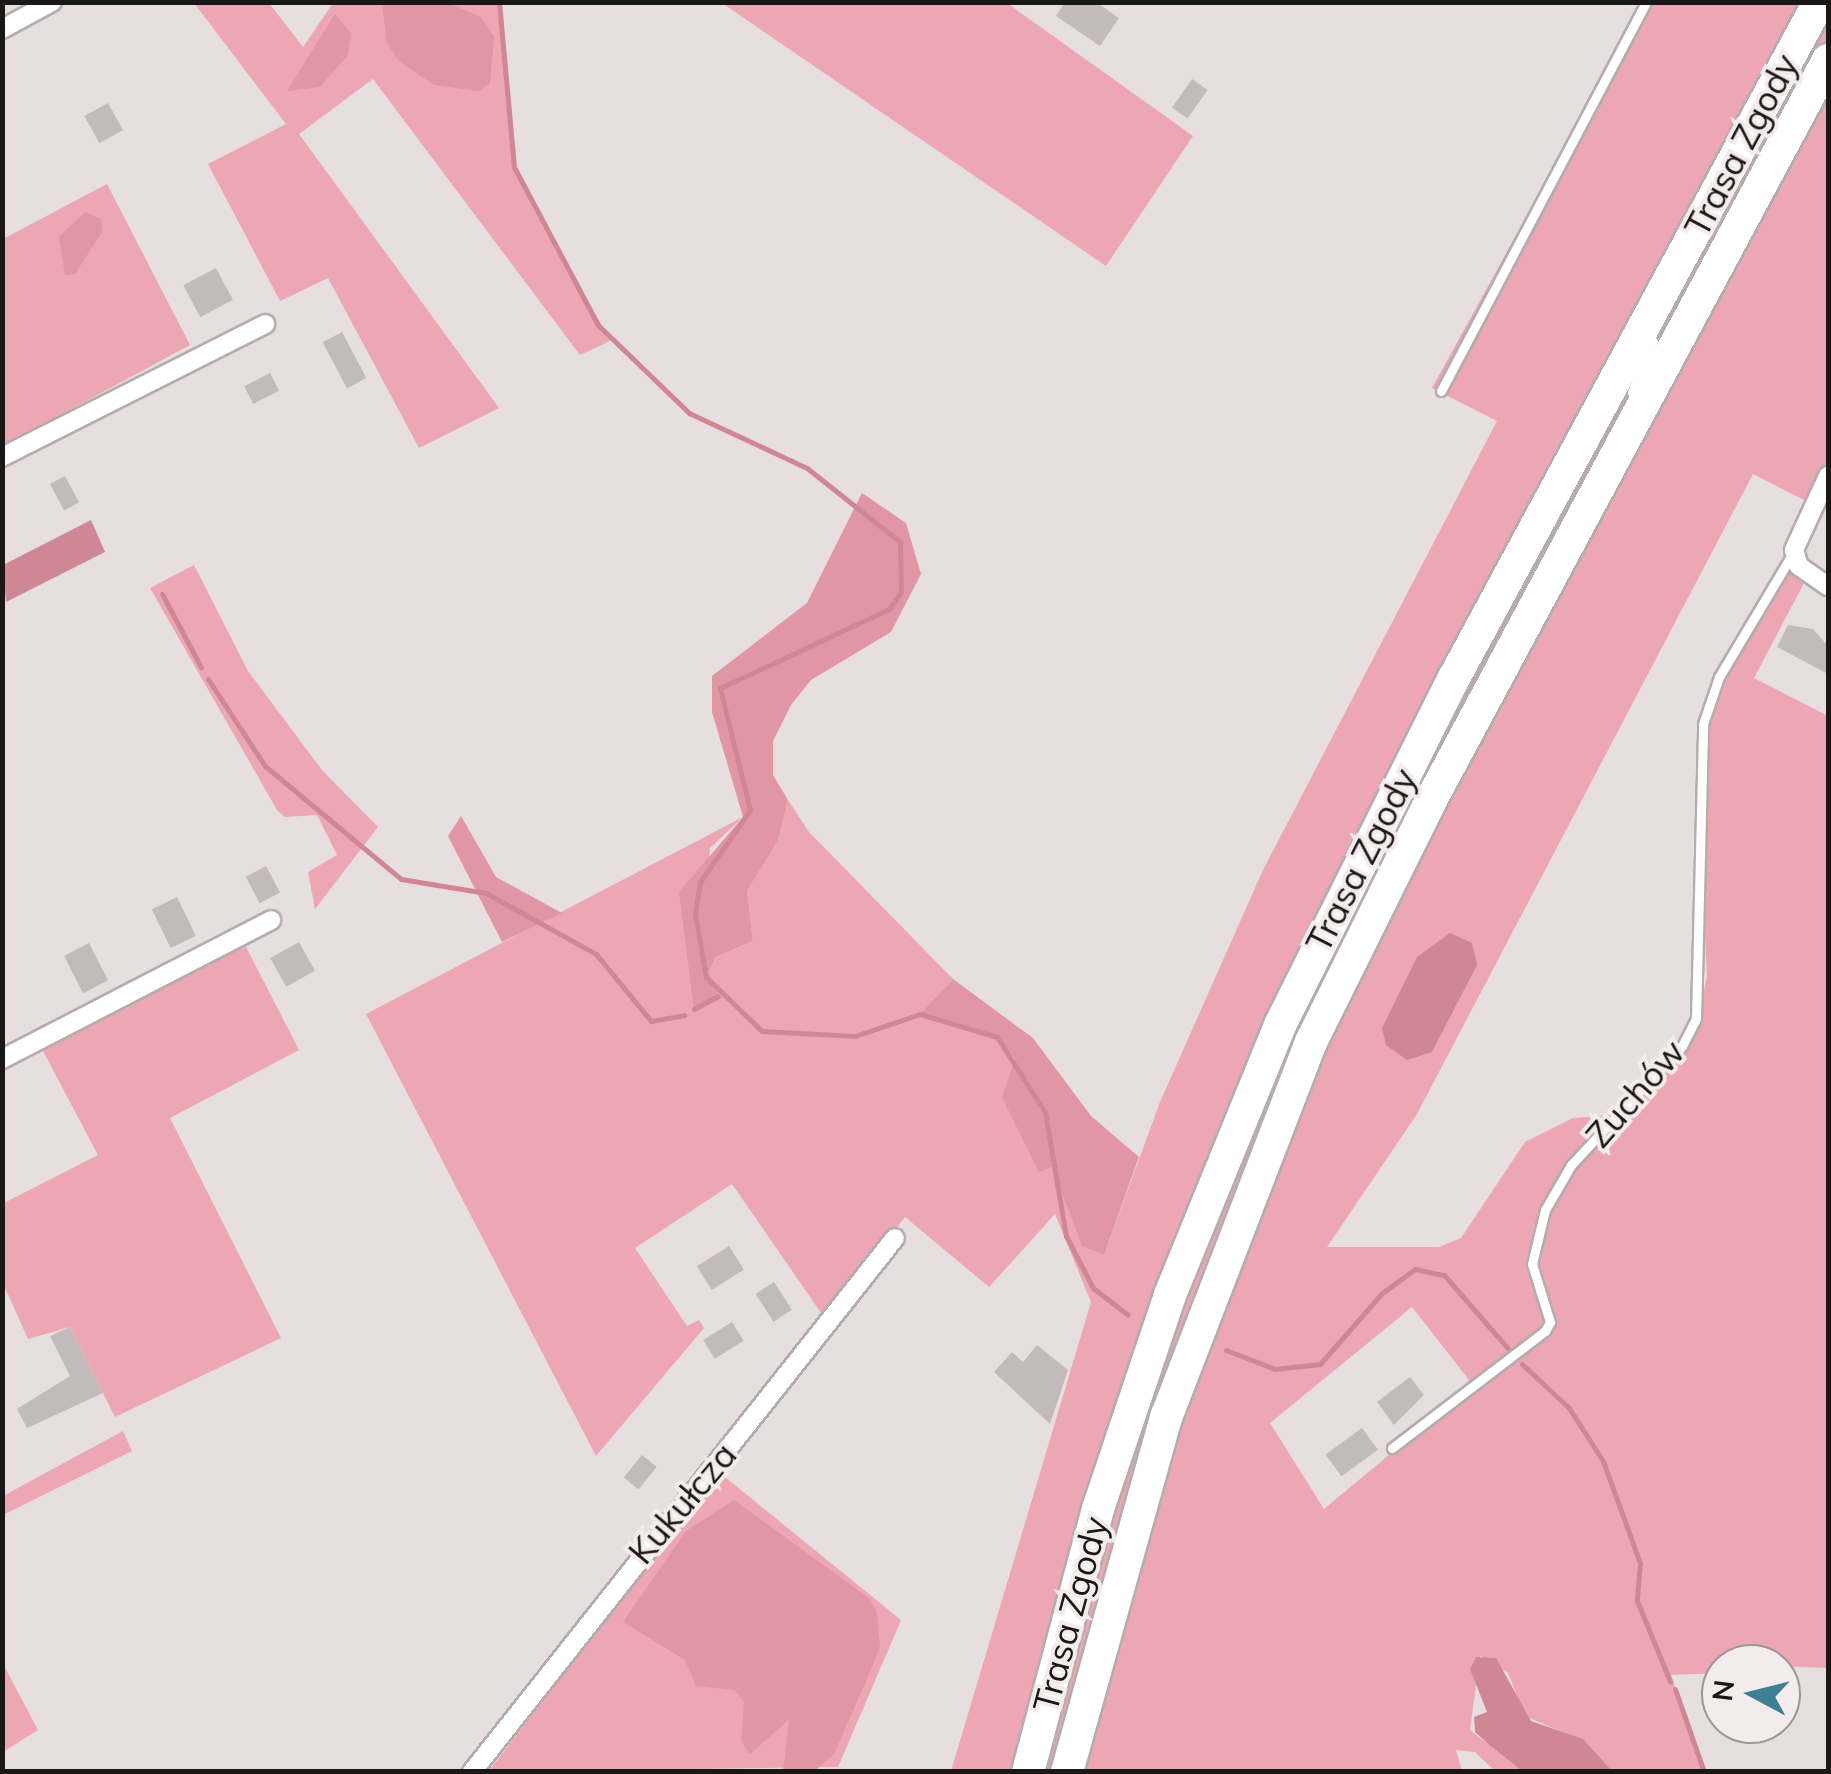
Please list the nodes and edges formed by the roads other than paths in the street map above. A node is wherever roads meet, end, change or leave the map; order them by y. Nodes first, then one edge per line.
1 (52, 2) edge
2 (1646, 2) edge
3 (1819, 2) edge
4 (2, 29) edge
5 (1828, 60) edge
6 (1704, 214) junction
7 (1735, 232) junction
8 (265, 324) dead end
9 (1644, 362) junction
10 (1441, 390) dead end
11 (2, 457) edge
12 (1828, 476) edge
13 (1550, 498) junction
14 (1582, 518) junction
15 (1794, 550) junction
16 (1828, 586) edge
17 (271, 920) dead end
18 (2, 1059) edge
19 (896, 1238) dead end
20 (1392, 1448) dead end
21 (472, 1772) edge
22 (1028, 1772) edge
23 (1067, 1772) edge

1 - 4 street
2 - 10 lane
3 - 6 highway, Trasa Zgody
5 - 7 highway, Trasa Zgody
6 - 9 lane
6 - 13 highway, Trasa Zgody
7 - 9 lane
7 - 14 highway, Trasa Zgody
8 - 11 street
9 - 13 lane
9 - 14 lane
12 - 15 street, Zuchów
13 - 22 highway, Trasa Zgody
14 - 23 highway, Trasa Zgody
15 - 16 street
15 - 20 lane, Zuchów
17 - 18 street
19 - 21 street, Kukułcza

